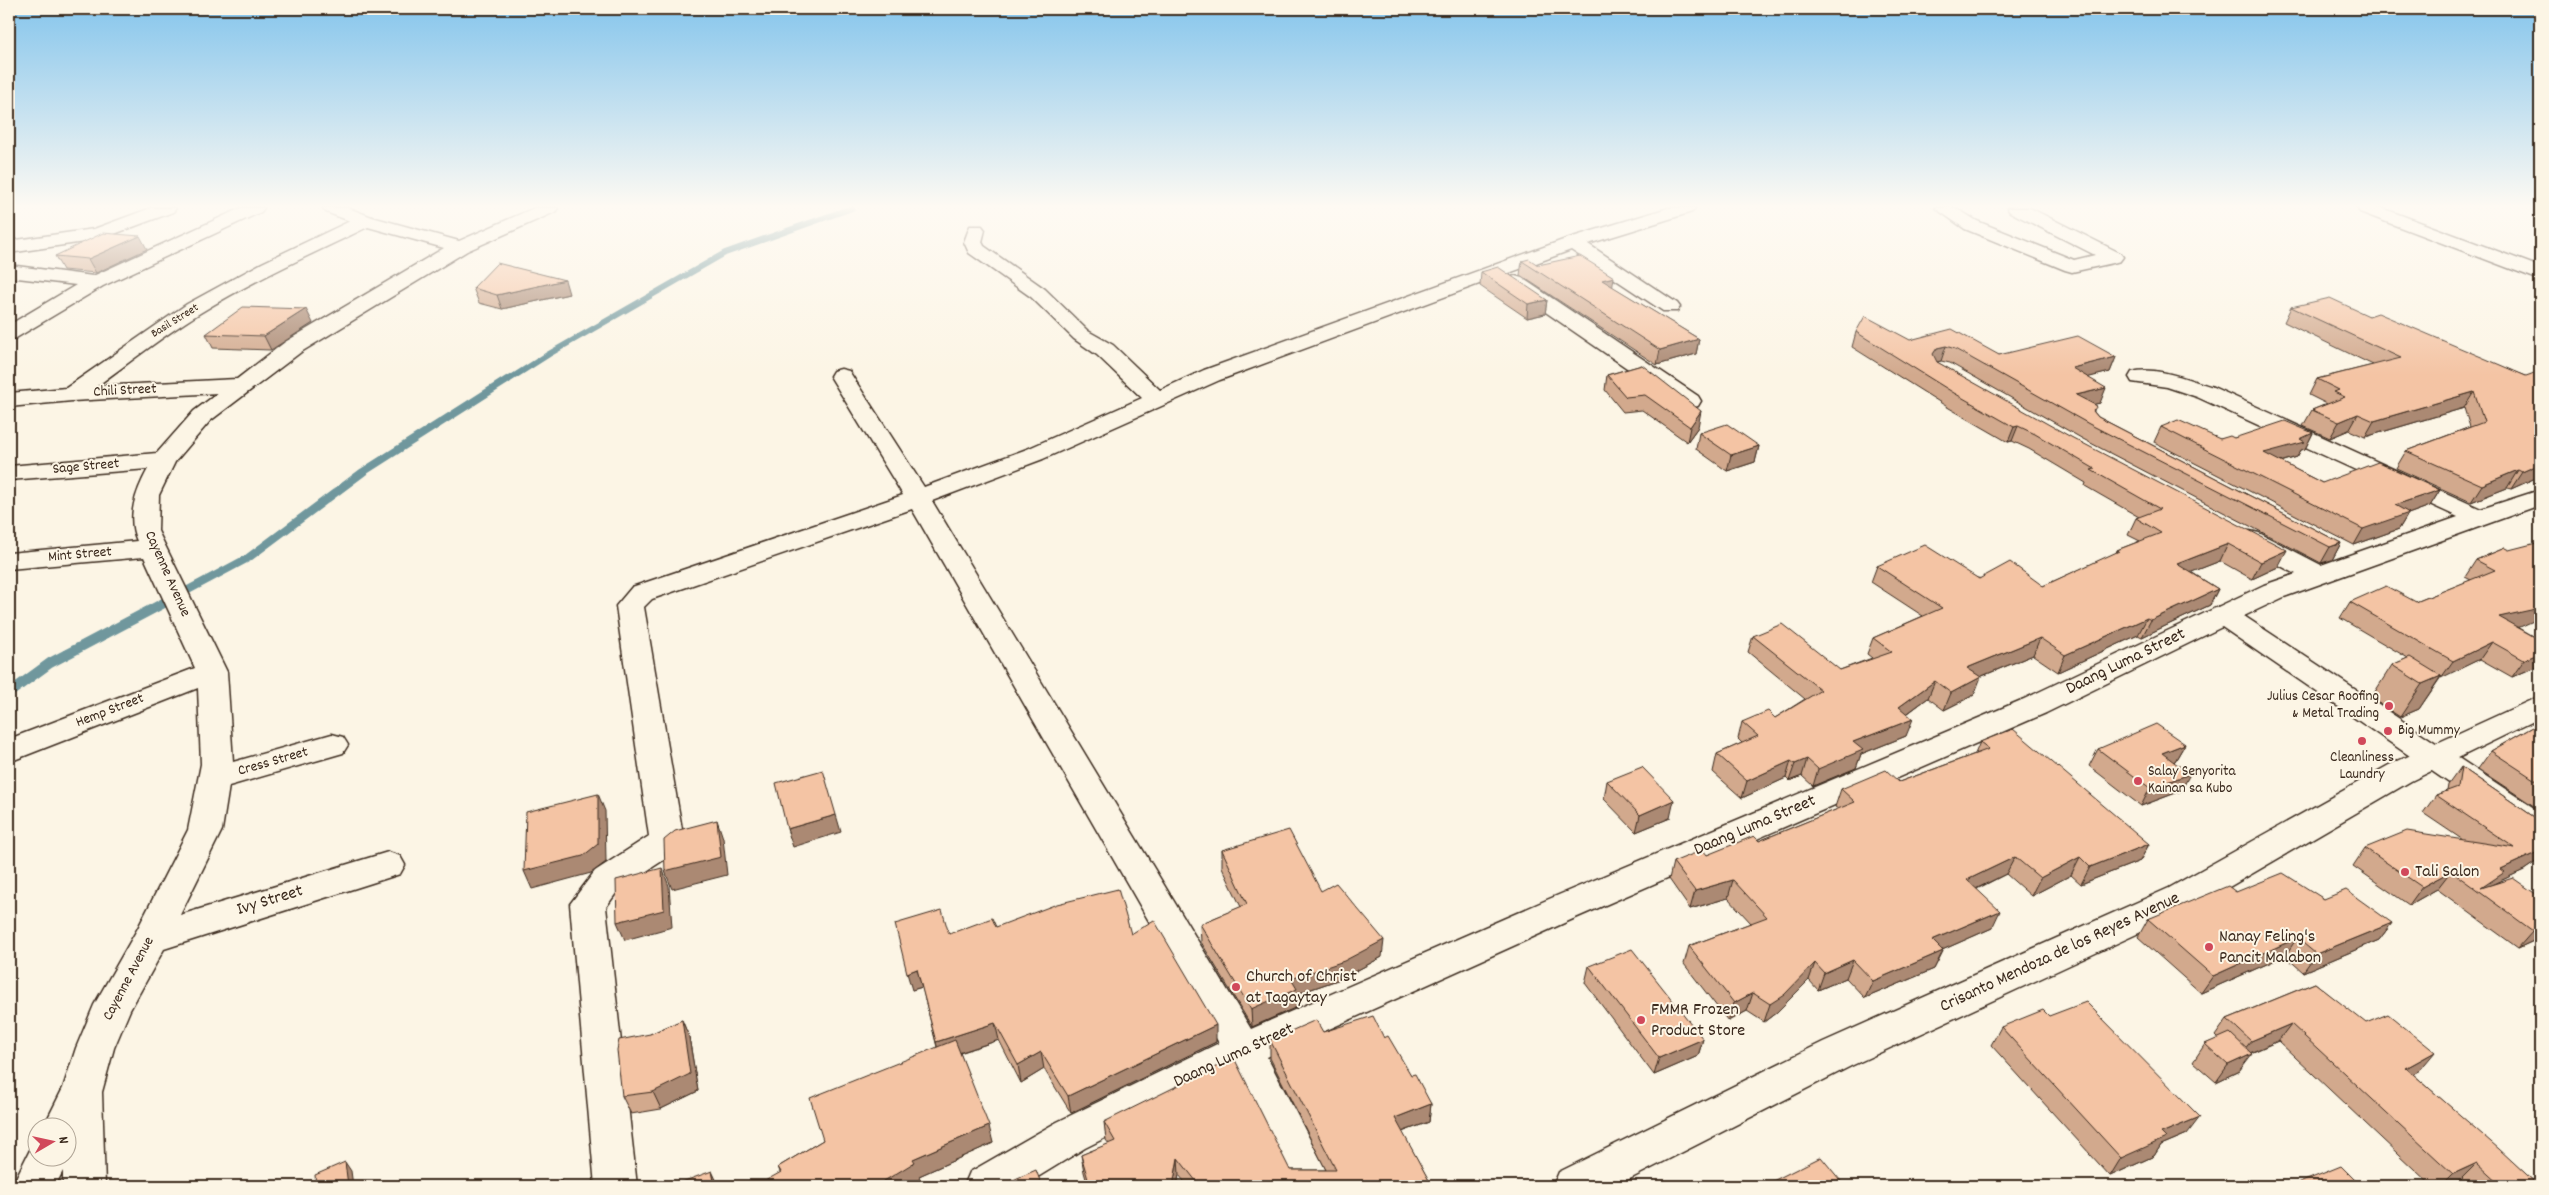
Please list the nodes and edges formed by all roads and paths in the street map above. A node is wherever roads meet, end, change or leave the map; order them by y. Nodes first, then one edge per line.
1 (135, 264) edge
2 (275, 264) edge
3 (432, 264) edge
4 (996, 264) edge
5 (1515, 264) edge
6 (1604, 264) edge
7 (2066, 264) edge
8 (2082, 264) edge
9 (2513, 264) edge
10 (1497, 270) junction
11 (9, 271) edge
12 (2540, 274) edge
13 (96, 282) junction
14 (1670, 307) dead end
15 (9, 334) edge
16 (841, 376) dead end
17 (2140, 378) dead end
18 (241, 385) junction
19 (72, 394) junction
20 (9, 400) edge
21 (1157, 400) junction
22 (1690, 401) edge
23 (164, 460) junction
24 (9, 473) edge
25 (918, 498) junction
26 (2540, 498) edge
27 (2480, 518) junction
28 (2231, 529) edge
29 (157, 559) junction
30 (2337, 560) junction
31 (9, 561) edge
32 (2224, 616) junction
33 (212, 672) junction
34 (2540, 706) edge
35 (332, 745) dead end
36 (9, 751) edge
37 (2434, 756) junction
38 (214, 779) junction
39 (2540, 828) edge
40 (388, 865) dead end
41 (151, 938) junction
42 (1242, 1050) junction
43 (82, 1092) junction
44 (68, 1118) edge
45 (43, 1168) edge
46 (33, 1186) edge
47 (84, 1186) edge
48 (616, 1186) edge
49 (984, 1186) edge
50 (1313, 1186) edge
51 (1574, 1186) edge

1 - 13 street
2 - 19 street, Basil Street
3 - 18 street, Cayenne Avenue
4 - 21 street
5 - 10 street
6 - 14 street
7 - 8 street
9 - 12 street
10 - 21 street
10 - 22 street
11 - 13 street
13 - 15 street
16 - 25 street
17 - 27 street
18 - 19 street, Chili Street
18 - 23 street, Cayenne Avenue
19 - 20 street, Chili Street
21 - 25 street
23 - 24 street, Sage Street
23 - 29 street, Cayenne Avenue
25 - 42 street
25 - 48 street
26 - 27 street, Daang Luma Street
27 - 30 street, Daang Luma Street
28 - 30 street
29 - 31 street, Mint Street
29 - 33 street, Cayenne Avenue
30 - 32 street, Daang Luma Street
32 - 37 street
32 - 42 street, Daang Luma Street
33 - 36 street, Hemp Street
33 - 38 street, Cayenne Avenue
34 - 37 street, Crisanto Mendoza de los Reyes Avenue
35 - 38 street, Cress Street
37 - 39 street
37 - 51 street, Crisanto Mendoza de los Reyes Avenue
38 - 41 street, Cayenne Avenue
40 - 41 street, Ivy Street
41 - 43 street, Cayenne Avenue
42 - 49 street, Daang Luma Street
42 - 50 street
43 - 44 street, Cayenne Avenue
43 - 47 street, Cayenne Avenue
45 - 46 street

